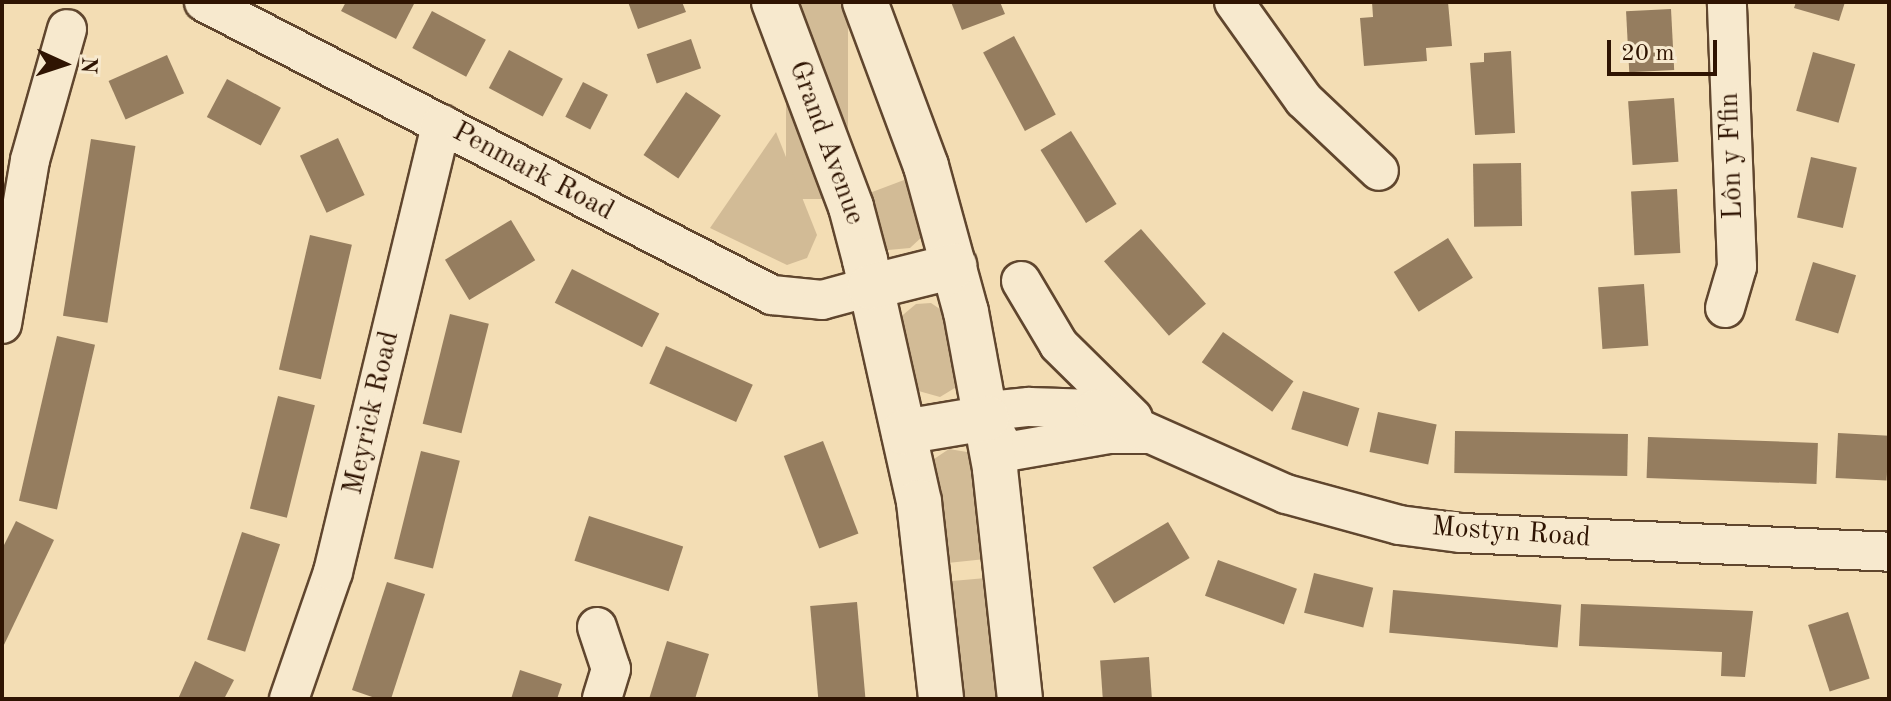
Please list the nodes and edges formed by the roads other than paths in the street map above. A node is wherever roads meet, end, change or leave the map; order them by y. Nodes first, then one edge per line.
1 (204, 2) edge
2 (774, 2) edge
3 (865, 2) edge
4 (1234, 2) edge
5 (1727, 2) edge
6 (67, 29) dead end
7 (441, 124) junction
8 (1379, 171) dead end
9 (954, 266) junction
10 (1021, 281) dead end
11 (870, 287) junction
12 (1725, 308) dead end
13 (2, 324) edge
14 (987, 418) junction
15 (904, 432) junction
16 (1149, 434) junction
17 (1889, 552) edge
18 (597, 627) dead end
19 (289, 699) edge
20 (602, 699) edge
21 (941, 699) edge
22 (1020, 699) edge

1 - 7 street, Penmark Road
2 - 11 street, Grand Avenue
3 - 9 street
4 - 8 street
5 - 12 street, Lôn y Ffin
6 - 13 street
7 - 11 street, Penmark Road
7 - 19 street, Meyrick Road
9 - 11 street
9 - 14 street
10 - 16 street, Mostyn Road
11 - 15 street, Grand Avenue
14 - 15 street
14 - 16 street, Mostyn Road
14 - 22 street
15 - 21 street, Grand Avenue
16 - 17 street, Mostyn Road
18 - 20 street

